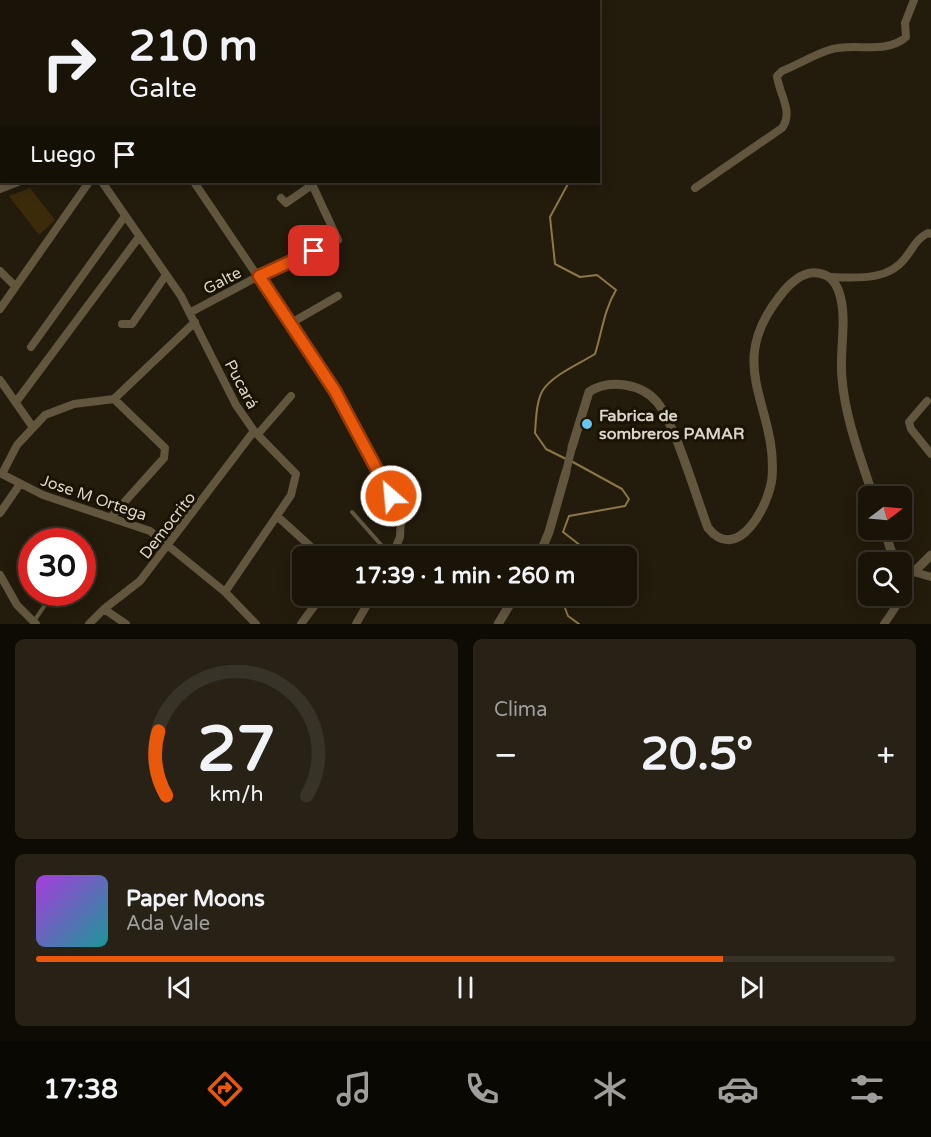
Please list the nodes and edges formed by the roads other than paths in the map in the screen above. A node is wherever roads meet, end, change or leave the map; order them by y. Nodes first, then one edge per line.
1 (914, 0) edge
2 (15, 183) edge
3 (88, 183) edge
4 (103, 183) edge
5 (195, 183) edge
6 (311, 183) edge
7 (695, 188) dead end
8 (0, 189) edge
9 (281, 198) dead end
10 (125, 216) junction
11 (931, 234) edge
12 (139, 237) junction
13 (0, 271) edge
14 (166, 275) junction
15 (259, 276) junction
16 (831, 278) junction
17 (15, 286) junction
18 (338, 296) dead end
19 (0, 309) edge
20 (191, 312) junction
21 (195, 322) junction
22 (291, 323) junction
23 (123, 324) dead end
24 (31, 347) dead end
25 (0, 380) edge
26 (291, 396) dead end
27 (114, 399) junction
28 (927, 401) dead end
29 (16, 402) junction
30 (32, 426) junction
31 (256, 432) junction
32 (572, 447) joint
33 (931, 454) edge
34 (566, 472) joint
35 (1, 473) edge
36 (20, 484) junction
37 (870, 486) edge
38 (352, 512) dead end
39 (0, 513) edge
40 (277, 516) junction
41 (111, 517) junction
42 (169, 545) junction
43 (310, 546) edge
44 (383, 546) edge
45 (396, 546) edge
46 (543, 546) edge
47 (931, 555) edge
48 (912, 568) edge
49 (912, 573) edge
50 (0, 575) edge
51 (931, 577) edge
52 (225, 592) junction
53 (45, 606) edge
54 (315, 606) edge
55 (364, 606) edge
56 (509, 606) edge
57 (896, 606) edge
58 (104, 609) junction
59 (34, 623) edge
60 (89, 624) edge
61 (126, 624) edge
62 (256, 624) edge
63 (302, 624) edge
64 (356, 624) edge
65 (498, 624) edge
66 (884, 624) edge

1 - 7 street
2 - 8 street
3 - 17 street
4 - 10 street, Pucará
5 - 15 street
6 - 9 street
6 - 15 street, Galte
10 - 12 street, Pucará
10 - 24 street
11 - 16 street
12 - 14 street, Pucará
12 - 29 street
13 - 17 street
14 - 20 street, Pucará
14 - 23 street
15 - 20 street, Galte
15 - 22 street
16 - 32 street
16 - 37 street
17 - 19 street
18 - 22 street
20 - 21 street, Pucará
21 - 27 street
21 - 31 street, Pucará
22 - 45 street
25 - 29 street
26 - 31 street, Democrito
27 - 30 street
27 - 41 street
28 - 33 street
29 - 30 street
30 - 35 street
31 - 40 street, Pucará
31 - 42 street, Democrito
32 - 34 street
34 - 46 street
35 - 36 street, Jose M Ortega
36 - 39 street
36 - 41 street, Jose M Ortega
38 - 44 lane
40 - 43 street
40 - 52 street, Pucará
41 - 42 street, Jose M Ortega
42 - 52 street, Jose M Ortega
42 - 58 street, Democrito
47 - 48 street
49 - 51 street
50 - 59 street
52 - 62 street, Jose M Ortega
53 - 59 lane
54 - 63 street
55 - 64 street
56 - 65 street
57 - 66 street
58 - 60 street, Democrito
58 - 61 street

